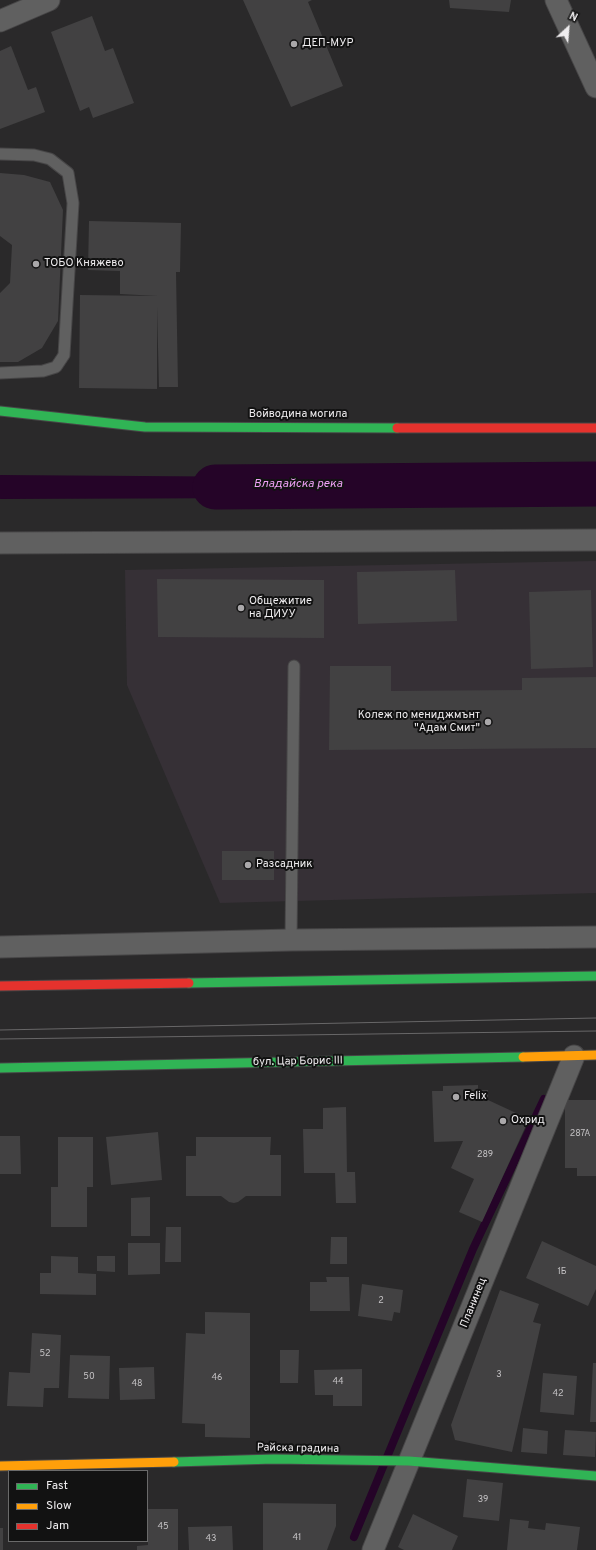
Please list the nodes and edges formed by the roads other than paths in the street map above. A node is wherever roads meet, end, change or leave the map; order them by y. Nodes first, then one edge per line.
1 (49, 0) edge
2 (556, 0) edge
3 (0, 21) edge
4 (596, 87) edge
5 (0, 154) edge
6 (0, 373) edge
7 (0, 411) edge
8 (596, 428) edge
9 (596, 540) edge
10 (0, 543) edge
11 (294, 666) dead end
12 (596, 937) edge
13 (291, 940) junction
14 (0, 947) edge
15 (596, 976) edge
16 (0, 986) edge
17 (596, 1055) edge
18 (574, 1056) junction
19 (0, 1068) edge
20 (400, 1461) junction
21 (0, 1466) edge
22 (596, 1476) edge
23 (373, 1550) edge

1 - 3 street
2 - 4 street
5 - 6 lane
7 - 8 street, Войводина могила
9 - 10 street
11 - 13 lane
12 - 13 street
13 - 14 street
15 - 16 street
17 - 18 street, бул. Цар Борис III
18 - 19 street, бул. Цар Борис III
18 - 20 street, Планинец
20 - 21 street, Райска градина
20 - 22 street, Райска градина
20 - 23 street, Планинец

